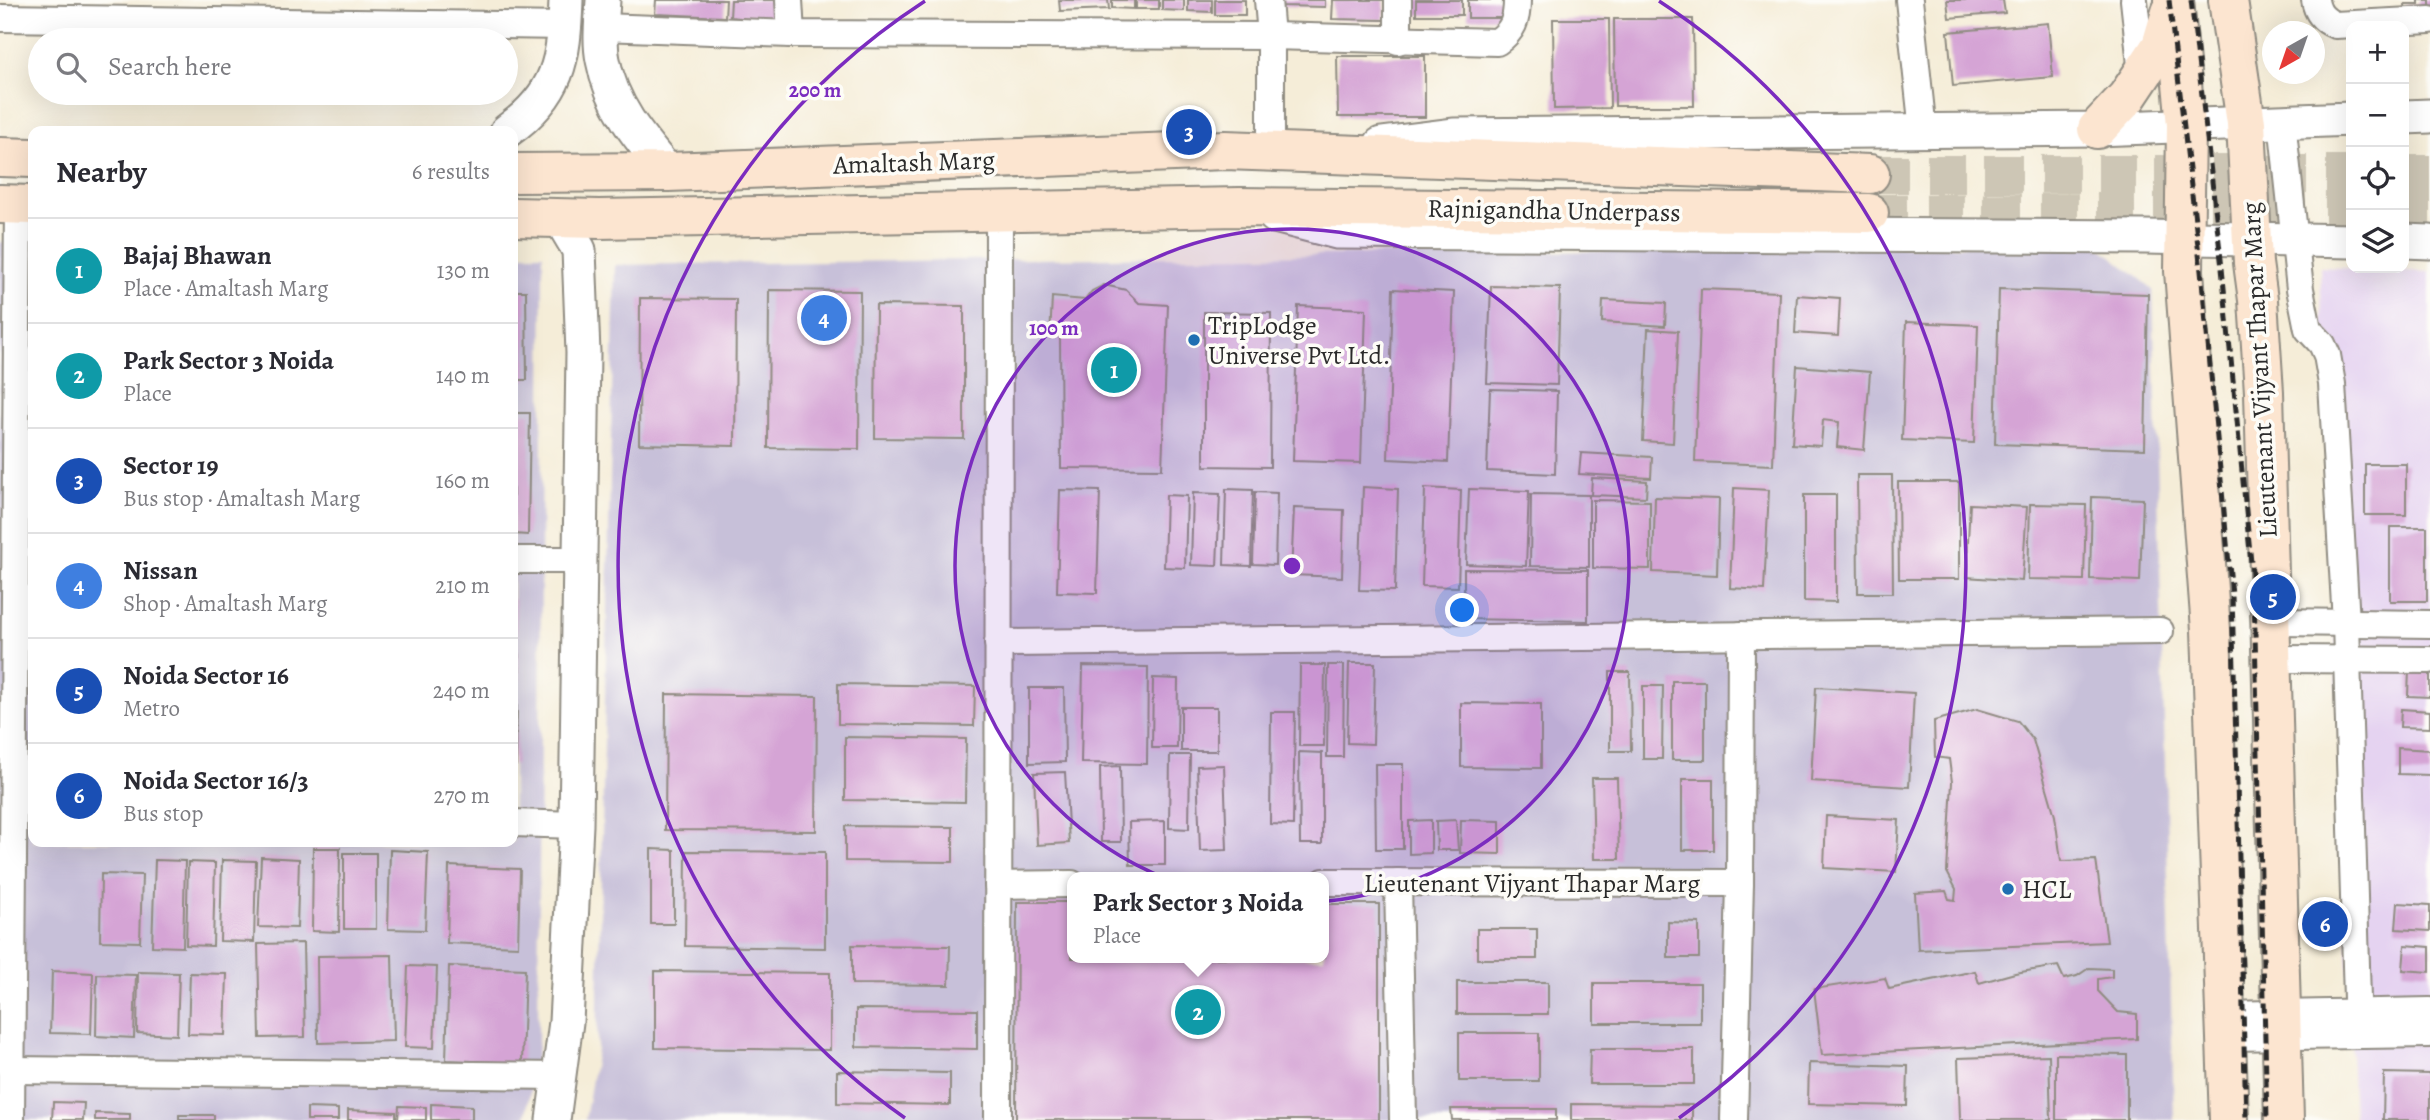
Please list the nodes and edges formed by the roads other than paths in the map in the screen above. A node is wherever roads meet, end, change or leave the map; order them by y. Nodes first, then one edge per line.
1 (789, 0) edge
2 (1268, 0) edge
3 (1398, 0) edge
4 (1517, 0) edge
5 (1909, 0) edge
6 (2134, 0) edge
7 (2174, 0) edge
8 (2228, 0) edge
9 (2315, 0) edge
10 (380, 11) edge
11 (566, 13) edge
12 (602, 13) edge
13 (0, 18) edge
14 (2430, 20) edge
15 (790, 34) junction
16 (1271, 36) junction
17 (1398, 41) junction
18 (2142, 74) junction
19 (2430, 116) edge
20 (2409, 117) edge
21 (2346, 119) edge
22 (2264, 122) junction
23 (2186, 125) junction
24 (513, 126) edge
25 (2097, 129) junction
26 (1923, 131) junction
27 (1271, 151) junction
28 (1316, 152) junction
29 (0, 157) edge
30 (28, 158) edge
31 (668, 172) junction
32 (518, 173) edge
33 (1870, 174) tunnel mouth
34 (17, 204) edge
35 (1240, 207) junction
36 (999, 211) junction
37 (1869, 213) tunnel mouth
38 (518, 218) edge
39 (579, 229) junction
40 (2251, 238) junction
41 (2183, 240) junction
42 (2294, 241) junction
43 (2346, 241) edge
44 (2409, 241) edge
45 (2430, 242) edge
46 (24, 556) edge
47 (518, 560) edge
48 (580, 560) junction
49 (2346, 622) junction
50 (2430, 624) edge
51 (2161, 631) dead end
52 (1741, 635) junction
53 (2272, 641) junction
54 (998, 643) junction
55 (2347, 659) junction
56 (2430, 660) edge
57 (23, 812) edge
58 (518, 823) edge
59 (576, 825) junction
60 (1398, 881) junction
61 (1329, 882) edge
62 (1740, 883) junction
63 (1067, 884) edge
64 (998, 885) junction
65 (2430, 1010) edge
66 (2357, 1023) junction
67 (2282, 1025) junction
68 (2225, 1026) junction
69 (2430, 1034) edge
70 (11, 1070) junction
71 (559, 1076) junction
72 (11, 1120) edge
73 (553, 1120) edge
74 (998, 1120) edge
75 (1402, 1120) edge
76 (1734, 1120) edge
77 (2229, 1120) edge
78 (2284, 1120) edge

1 - 15 street
2 - 16 street
3 - 17 street
4 - 17 street
5 - 26 street
6 - 18 street
7 - 18 main road
7 - 23 main road
8 - 22 main road, Lieutenant Vijyant Thapar Marg
9 - 14 street
10 - 11 street
10 - 13 street
11 - 24 street
12 - 15 street
12 - 31 street
15 - 16 street
16 - 17 street
16 - 27 street
18 - 25 main road
19 - 20 street
21 - 22 street
22 - 23 street
22 - 40 main road, Lieutenant Vijyant Thapar Marg
22 - 42 street
23 - 25 street
23 - 41 main road
25 - 26 street
26 - 28 street
27 - 28 main road, Amaltash Marg
27 - 31 main road, Amaltash Marg
28 - 33 main road, Rajnigandha Underpass
29 - 30 main road
31 - 32 main road, Amaltash Marg
34 - 46 street
35 - 36 main road, Amaltash Marg
35 - 37 main road, Rajnigandha Underpass
35 - 41 street
36 - 39 main road, Amaltash Marg
36 - 54 street
38 - 39 main road, Amaltash Marg
39 - 48 street
40 - 41 street
40 - 42 street
40 - 53 main road, Lieutenant Vijyant Thapar Marg
41 - 68 main road
42 - 43 street
42 - 49 street
44 - 45 street
46 - 57 street
47 - 48 street
48 - 59 street
49 - 50 street
49 - 53 street
49 - 55 street
51 - 52 street
52 - 54 street
52 - 62 street
53 - 55 street
53 - 67 main road, Lieutenant Vijyant Thapar Marg
54 - 64 street
55 - 56 street
55 - 66 street
57 - 70 street
58 - 59 street
59 - 71 street
60 - 61 street, Lieutenant Vijyant Thapar Marg
60 - 62 street, Lieutenant Vijyant Thapar Marg
60 - 75 street
62 - 76 street
63 - 64 street
64 - 74 street
65 - 66 street
66 - 67 street
66 - 69 street
67 - 68 street
67 - 78 main road, Lieutenant Vijyant Thapar Marg
68 - 77 main road
70 - 71 street
70 - 72 street
71 - 73 street

